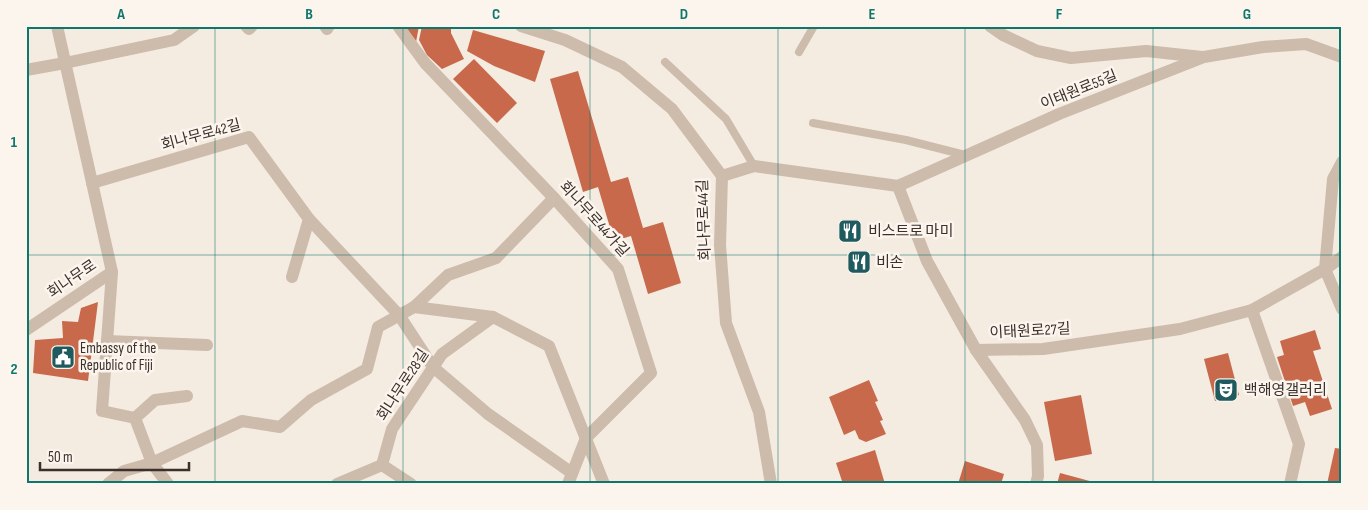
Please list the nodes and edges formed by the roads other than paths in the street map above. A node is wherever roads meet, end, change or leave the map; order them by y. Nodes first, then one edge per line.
1 (57, 26) edge
2 (194, 26) edge
3 (246, 26) edge
4 (252, 26) edge
5 (325, 26) edge
6 (330, 26) edge
7 (398, 26) edge
8 (521, 26) edge
9 (814, 26) edge
10 (990, 26) edge
11 (799, 52) dead end
12 (1204, 57) junction
13 (1342, 57) edge
14 (665, 62) dead end
15 (65, 63) junction
16 (26, 70) edge
17 (813, 123) dead end
18 (967, 156) junction
19 (1342, 162) edge
20 (754, 166) junction
21 (722, 176) junction
22 (92, 184) junction
23 (898, 186) junction
24 (554, 198) junction
25 (309, 219) junction
26 (1342, 257) edge
27 (1325, 269) junction
28 (112, 272) junction
29 (292, 277) dead end
30 (414, 307) junction
31 (1342, 309) edge
32 (1252, 310) junction
33 (399, 316) junction
34 (493, 317) junction
35 (26, 330) edge
36 (107, 341) junction
37 (207, 345) dead end
38 (976, 350) junction
39 (433, 367) junction
40 (187, 396) dead end
41 (135, 418) junction
42 (586, 438) junction
43 (152, 463) junction
44 (382, 466) junction
45 (570, 478) edge
46 (108, 484) edge
47 (168, 484) edge
48 (337, 484) edge
49 (411, 484) edge
50 (604, 484) edge
51 (771, 484) edge
52 (1036, 484) edge
53 (1290, 484) edge

1 - 15 street
2 - 15 street
3 - 4 street
5 - 6 street
7 - 24 street, 회나무로44가길
8 - 21 street, 회나무로44길
9 - 11 lane
10 - 12 street, 이태원로55길
12 - 13 street, 이태원로55길
12 - 18 street, 이태원로55길
14 - 20 lane
15 - 16 street
15 - 22 street
17 - 18 lane
18 - 23 street, 이태원로55길
19 - 27 street
20 - 21 street
20 - 23 street
21 - 51 street, 회나무로44길
22 - 25 street, 회나무로42길
22 - 28 street
23 - 38 street, 이태원로27길
24 - 30 street
24 - 42 street, 회나무로44가길
25 - 29 street
25 - 33 street
26 - 27 street, 이태원로27길
27 - 31 street
27 - 32 street, 이태원로27길
28 - 35 street, 회나무로
28 - 36 street
30 - 33 street
30 - 34 street
32 - 38 street, 이태원로27길
32 - 53 street
33 - 39 street
33 - 43 street
34 - 39 street, 회나무로28길
34 - 42 street
36 - 37 street
36 - 41 street
38 - 52 street
39 - 44 street, 회나무로28길
39 - 45 street
40 - 41 street
41 - 43 street
42 - 45 street, 회나무로44가길
42 - 50 street
43 - 46 street
43 - 47 street
44 - 48 street
44 - 49 street

